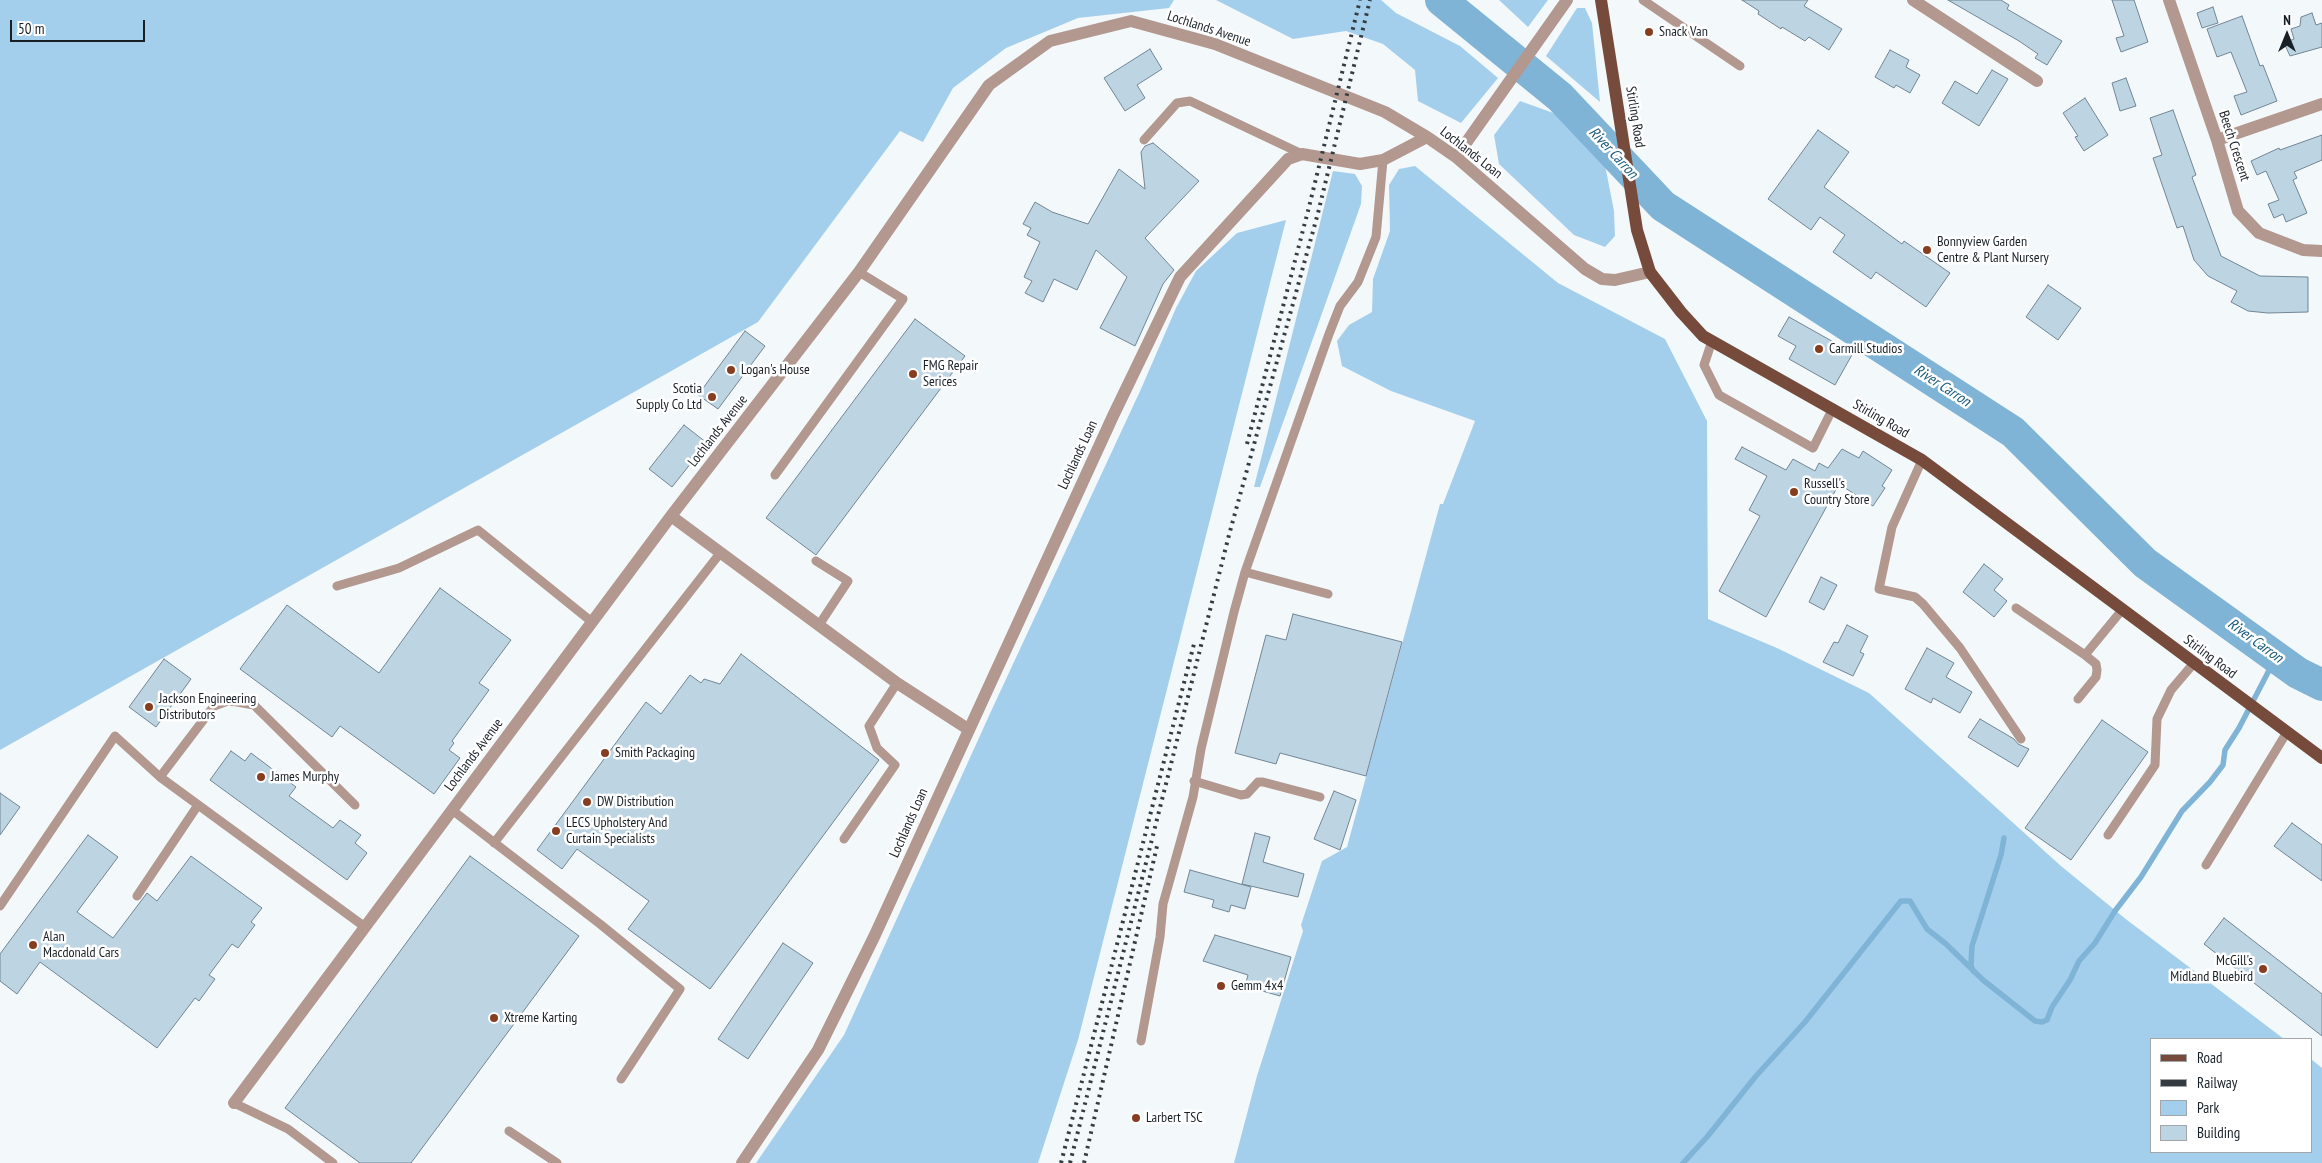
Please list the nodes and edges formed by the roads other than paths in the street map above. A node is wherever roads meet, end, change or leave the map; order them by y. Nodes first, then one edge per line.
1 (1602, 0) edge
2 (1643, 0) edge
3 (1913, 0) edge
4 (2168, 0) edge
5 (1566, 1) edge
6 (1740, 66) dead end
7 (2036, 81) dead end
8 (2322, 104) edge
9 (1427, 137) junction
10 (1144, 140) dead end
11 (2217, 140) junction
12 (1302, 154) junction
13 (1456, 157) junction
14 (1383, 160) junction
15 (2322, 251) edge
16 (859, 272) junction
17 (1650, 272) junction
18 (1712, 341) junction
19 (1833, 408) junction
20 (1922, 460) junction
21 (775, 475) dead end
22 (671, 516) junction
23 (721, 552) junction
24 (816, 561) dead end
25 (1245, 572) junction
26 (338, 586) dead end
27 (1328, 594) dead end
28 (2016, 608) dead end
29 (2122, 610) junction
30 (592, 622) junction
31 (819, 625) junction
32 (2085, 655) junction
33 (2194, 663) junction
34 (897, 683) junction
35 (2078, 698) dead end
36 (968, 729) junction
37 (2287, 732) junction
38 (2021, 740) dead end
39 (2322, 758) edge
40 (160, 777) junction
41 (1194, 781) junction
42 (1320, 797) dead end
43 (198, 805) junction
44 (355, 805) dead end
45 (452, 810) junction
46 (2108, 835) dead end
47 (844, 839) dead end
48 (494, 843) junction
49 (2206, 865) dead end
50 (137, 896) dead end
51 (0, 906) edge
52 (365, 927) junction
53 (1141, 1041) dead end
54 (621, 1079) dead end
55 (234, 1103) joint
56 (509, 1131) dead end
57 (333, 1163) edge
58 (557, 1163) edge
59 (742, 1163) edge

1 - 17 main road, Stirling Road
2 - 6 lane
3 - 7 street
4 - 11 street, Beech Crescent
5 - 13 street
8 - 11 street
9 - 13 street, Lochlands Loan
9 - 14 street, Lochlands Loan
9 - 16 street, Lochlands Avenue
10 - 12 lane
11 - 15 street, Beech Crescent
12 - 14 street, Lochlands Loan
12 - 36 street, Lochlands Loan
13 - 17 street, Lochlands Loan
14 - 25 lane
16 - 21 lane
16 - 22 street, Lochlands Avenue
17 - 18 main road, Stirling Road
18 - 19 main road, Stirling Road
18 - 19 lane
19 - 20 main road, Stirling Road
20 - 29 main road, Stirling Road
20 - 38 lane
22 - 23 street
22 - 30 street, Lochlands Avenue
23 - 31 street
23 - 48 lane
24 - 31 lane
25 - 27 lane
25 - 41 lane
26 - 30 lane
28 - 32 lane
29 - 32 lane
29 - 33 main road, Stirling Road
30 - 45 street, Lochlands Avenue
31 - 34 street
32 - 35 lane
33 - 37 main road, Stirling Road
33 - 46 lane
34 - 36 street
34 - 47 lane
36 - 59 street, Lochlands Loan
37 - 39 main road, Stirling Road
37 - 49 lane
40 - 43 lane
40 - 44 lane
40 - 51 lane
41 - 42 lane
41 - 53 lane
43 - 50 lane
43 - 52 lane
45 - 48 lane
45 - 52 street, Lochlands Avenue
48 - 54 lane
52 - 55 street, Lochlands Avenue
55 - 57 lane
56 - 58 lane

